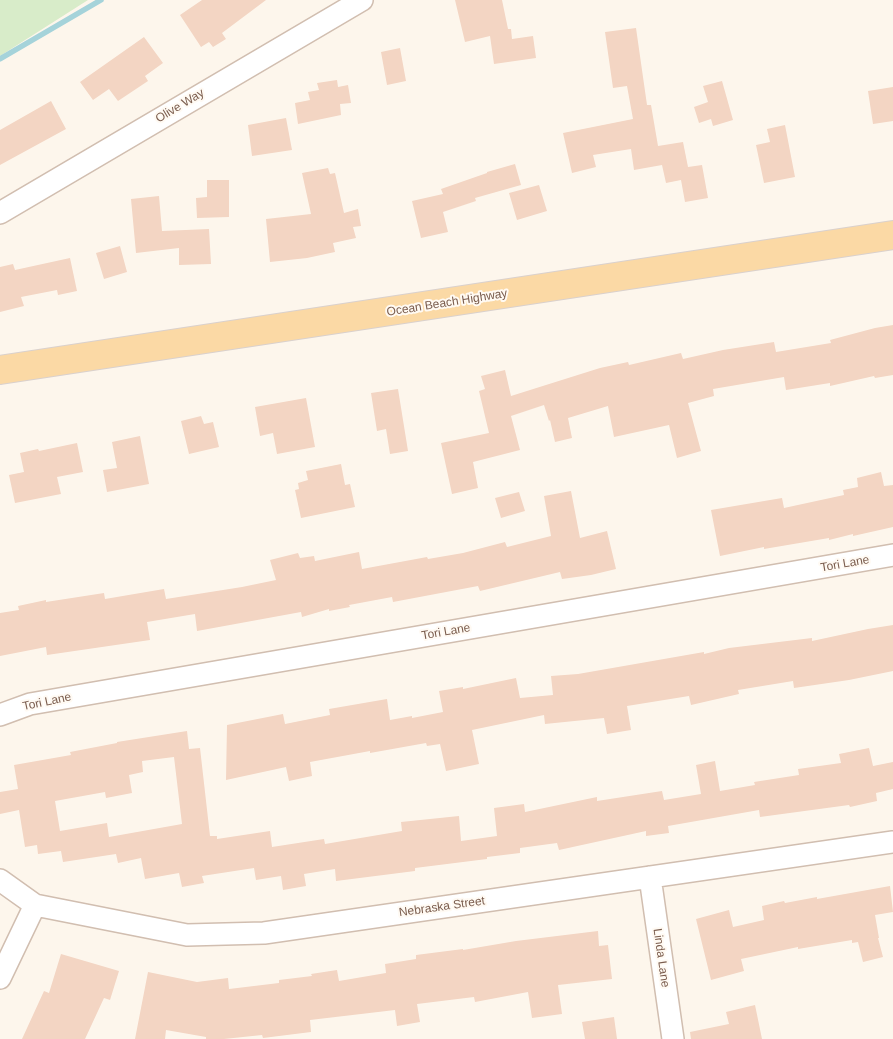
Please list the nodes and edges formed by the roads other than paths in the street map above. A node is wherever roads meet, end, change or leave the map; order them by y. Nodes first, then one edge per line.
1 (362, 0) edge
2 (0, 213) edge
3 (893, 235) edge
4 (0, 370) edge
5 (893, 556) edge
6 (0, 715) edge
7 (893, 842) edge
8 (650, 877) junction
9 (0, 880) edge
10 (35, 905) junction
11 (0, 978) edge
12 (672, 1039) edge

1 - 2 street, Olive Way
3 - 4 main road, Ocean Beach Highway
5 - 6 street, Tori Lane
7 - 8 street, Nebraska Street
8 - 10 street, Nebraska Street
8 - 12 street, Linda Lane
9 - 10 street, Nebraska Street
10 - 11 street

